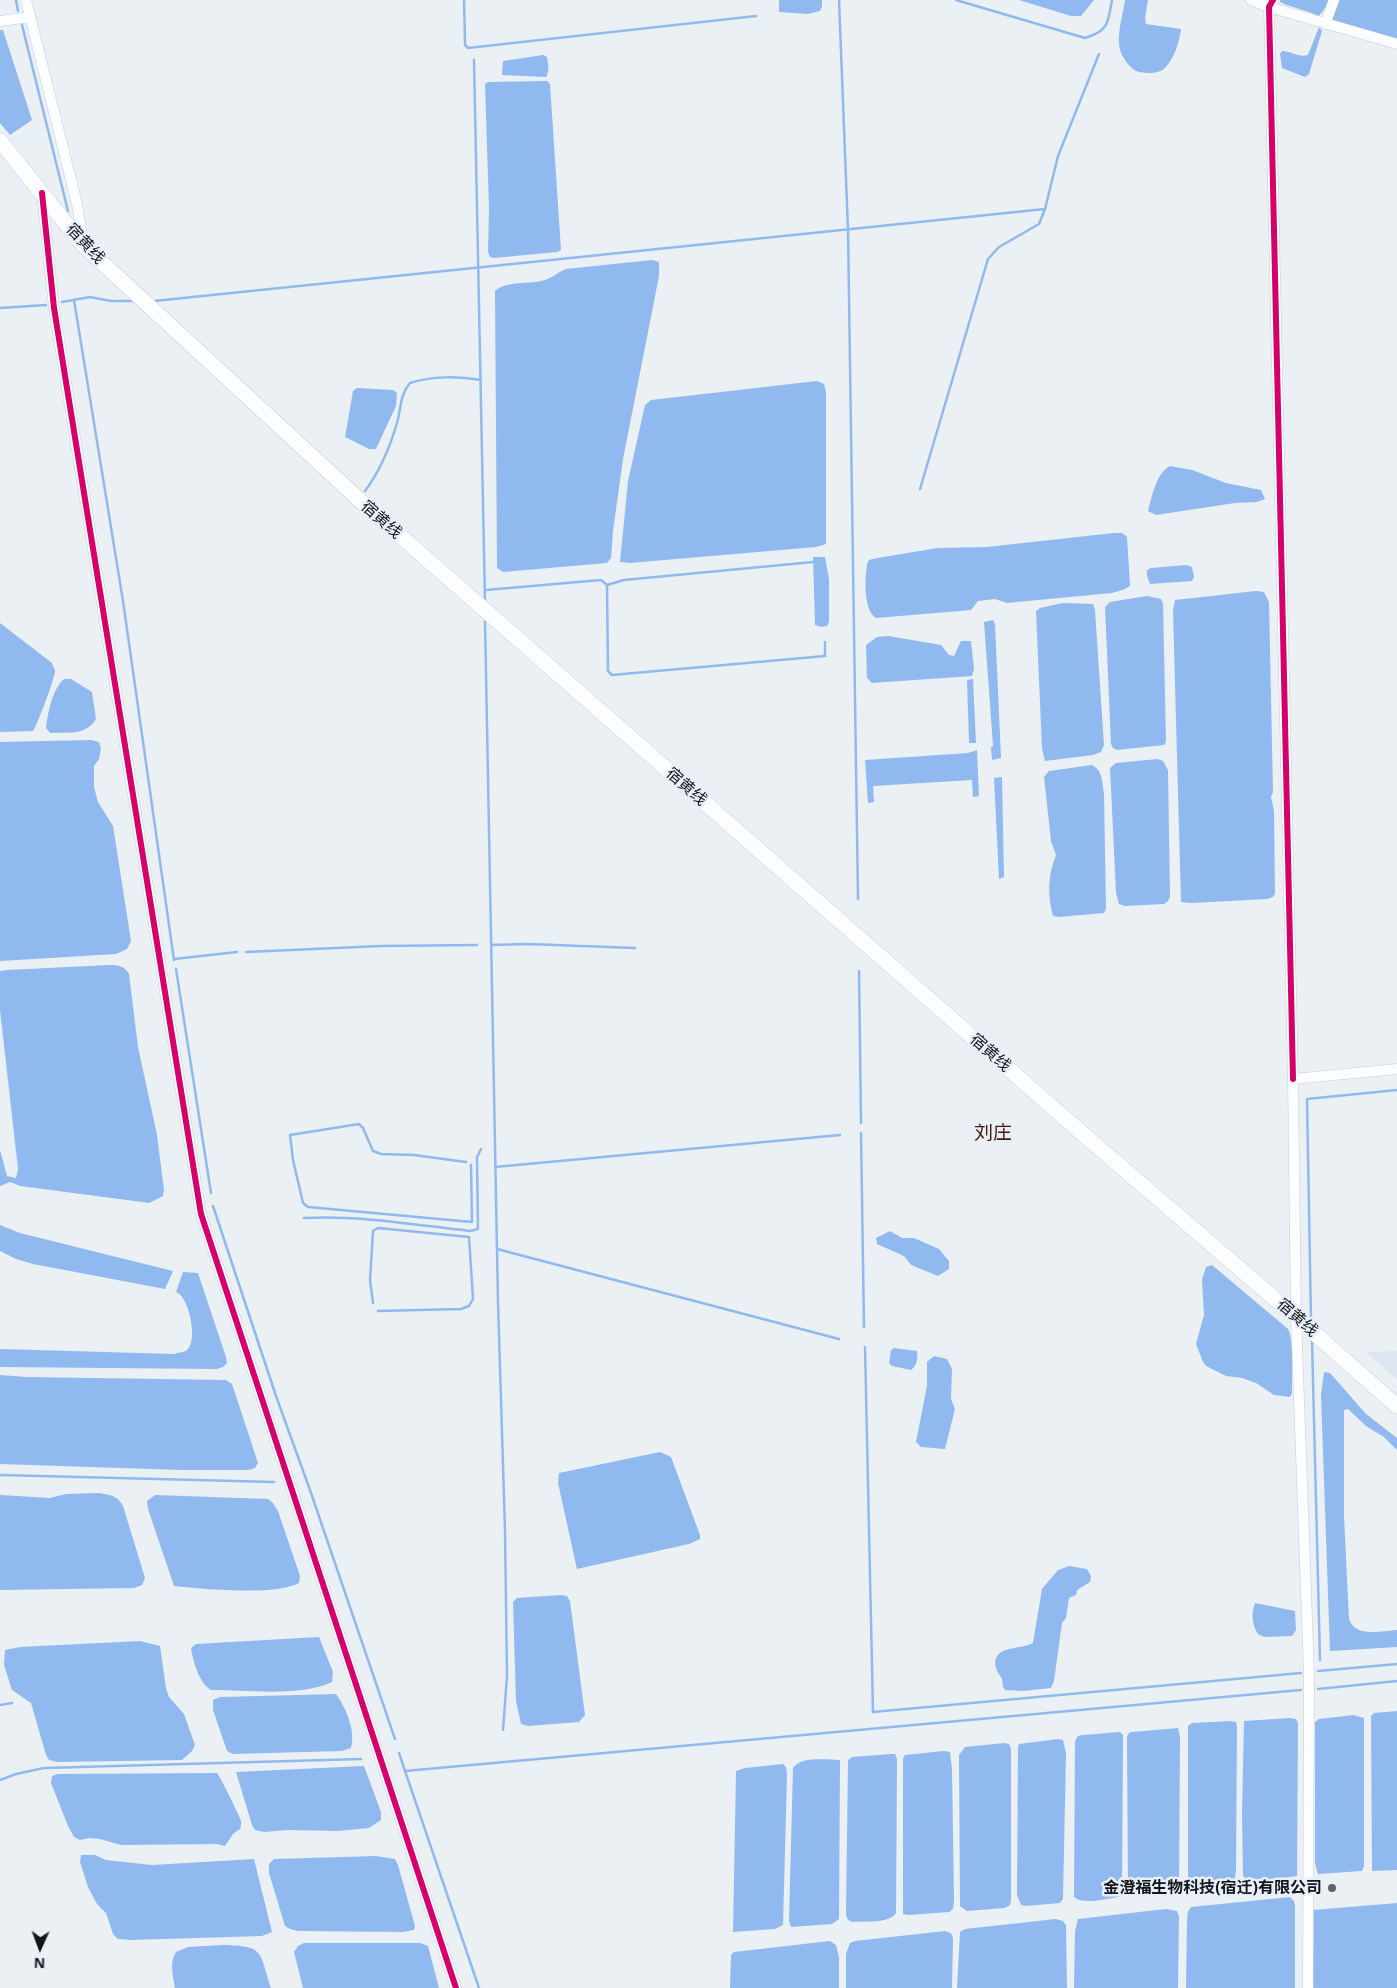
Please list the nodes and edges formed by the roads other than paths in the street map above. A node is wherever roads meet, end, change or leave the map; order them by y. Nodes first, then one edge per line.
1 (26, 0) edge
2 (1251, 0) edge
3 (1334, 0) edge
4 (1271, 4) edge
5 (30, 17) junction
6 (0, 21) edge
7 (1326, 24) junction
8 (1397, 44) edge
9 (0, 141) edge
10 (42, 193) junction
11 (84, 246) junction
12 (1397, 1069) edge
13 (1293, 1079) junction
14 (1296, 1317) junction
15 (1397, 1406) edge
16 (456, 1988) edge
17 (1308, 1988) edge

1 - 5 street
2 - 4 street
3 - 7 street
4 - 7 street
4 - 13 street
5 - 6 street
5 - 11 street
7 - 8 street
9 - 10 main road, 宿黄线
10 - 11 main road, 宿黄线
10 - 16 street
11 - 14 main road, 宿黄线
12 - 13 street
13 - 14 street
14 - 15 main road, 宿黄线
14 - 17 street

